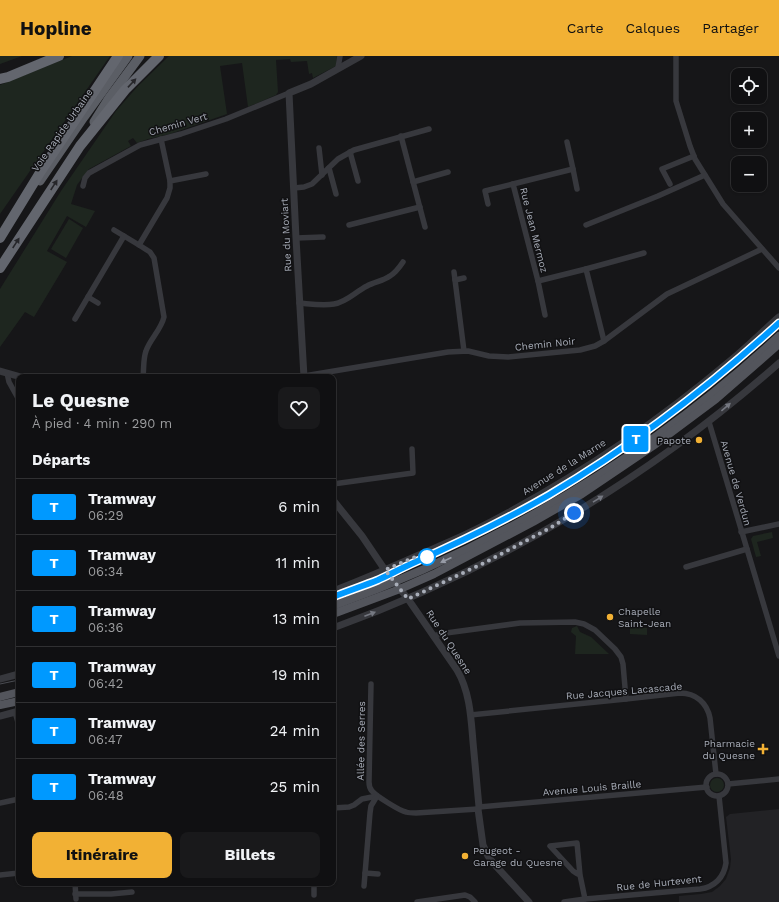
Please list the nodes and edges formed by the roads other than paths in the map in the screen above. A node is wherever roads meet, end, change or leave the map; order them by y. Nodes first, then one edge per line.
1 (50, 56) edge
2 (58, 56) edge
3 (118, 56) edge
4 (128, 56) edge
5 (140, 56) edge
6 (159, 56) edge
7 (340, 56) edge
8 (361, 56) edge
9 (676, 56) edge
10 (338, 68) junction
11 (0, 78) edge
12 (289, 93) junction
13 (429, 128) dead end
14 (401, 136) junction
15 (161, 139) junction
16 (566, 142) dead end
17 (80, 146) junction
18 (318, 148) dead end
19 (350, 152) junction
20 (694, 156) junction
21 (329, 168) junction
22 (572, 169) junction
23 (448, 172) dead end
24 (206, 174) dead end
25 (322, 175) junction
26 (705, 175) junction
27 (170, 181) junction
28 (358, 181) dead end
29 (413, 182) junction
30 (513, 184) junction
31 (670, 184) dead end
32 (83, 186) dead end
33 (294, 188) junction
34 (577, 189) dead end
35 (336, 194) dead end
36 (488, 204) dead end
37 (420, 207) junction
38 (14, 216) junction
39 (349, 225) dead end
40 (586, 225) dead end
41 (425, 228) dead end
42 (114, 230) dead end
43 (124, 236) junction
44 (323, 237) dead end
45 (0, 238) edge
46 (296, 238) junction
47 (139, 245) junction
48 (762, 249) junction
49 (644, 253) dead end
50 (403, 262) dead end
51 (0, 268) edge
52 (779, 268) edge
53 (586, 269) junction
54 (454, 272) dead end
55 (464, 278) dead end
56 (455, 280) junction
57 (538, 281) junction
58 (88, 297) junction
59 (98, 303) dead end
60 (300, 303) junction
61 (545, 315) dead end
62 (779, 316) edge
63 (75, 319) dead end
64 (779, 336) edge
65 (604, 341) junction
66 (779, 344) edge
67 (464, 351) junction
68 (779, 363) edge
69 (3, 372) edge
70 (143, 374) edge
71 (303, 374) edge
72 (320, 374) edge
73 (16, 376) edge
74 (16, 395) edge
75 (709, 422) junction
76 (412, 449) dead end
77 (336, 484) edge
78 (336, 504) edge
79 (779, 524) edge
80 (741, 532) junction
81 (746, 549) junction
82 (686, 567) dead end
83 (385, 570) junction
84 (395, 582) junction
85 (400, 589) junction
86 (336, 590) edge
87 (408, 599) junction
88 (336, 605) edge
89 (336, 613) edge
90 (336, 627) edge
91 (433, 636) junction
92 (779, 656) edge
93 (16, 675) edge
94 (0, 678) edge
95 (371, 684) dead end
96 (16, 693) edge
97 (0, 697) edge
98 (626, 700) junction
99 (16, 701) edge
100 (0, 705) edge
101 (16, 712) edge
102 (470, 715) junction
103 (0, 716) edge
104 (716, 774) junction
105 (779, 779) edge
106 (728, 784) junction
107 (707, 787) junction
108 (377, 796) junction
109 (719, 796) junction
110 (16, 800) edge
111 (0, 803) edge
112 (336, 808) edge
113 (479, 808) junction
114 (16, 873) edge
115 (365, 873) junction
116 (378, 874) dead end
117 (0, 875) edge
118 (580, 875) junction
119 (75, 886) edge
120 (314, 886) edge
121 (364, 886) dead end
122 (132, 892) dead end
123 (314, 895) dead end
124 (584, 899) junction
125 (417, 902) edge
126 (475, 902) edge
127 (529, 902) edge
128 (564, 902) edge

1 - 11 highway
2 - 11 highway
3 - 38 highway
4 - 38 highway, Voie Rapide Urbaine
5 - 17 highway, Voie Rapide Urbaine
17 -> 6 highway
7 - 10 street
8 - 10 street
9 - 20 street
10 - 12 street
12 - 15 street, Chemin Vert
12 - 33 street, Rue du Moviart
13 - 14 street
14 - 19 street
14 - 29 street
15 - 27 street
15 - 32 street, Chemin Vert
16 - 22 street
51 -> 17 highway
18 - 25 street
19 - 21 street
19 - 28 street
20 - 26 street
20 - 31 street
21 - 25 street
21 - 35 street
22 - 30 street, Rue Jean Mermoz
22 - 34 street
23 - 29 street
24 - 27 street
25 - 33 street
26 - 40 street
26 - 48 street
27 - 47 street
29 - 37 street
30 - 36 street, Rue Jean Mermoz
30 - 57 street, Rue Jean Mermoz
33 - 46 street, Rue du Moviart
37 - 39 street
37 - 41 street
38 - 45 highway
42 - 43 street
43 - 47 street
43 - 58 street
44 - 46 street
46 - 60 street, Rue du Moviart
47 - 70 street
48 - 52 street
48 - 65 street, Chemin Noir
49 - 53 street, Rue Jean Mermoz
50 - 60 street
53 - 57 street, Rue Jean Mermoz
53 - 65 street
54 - 56 street
55 - 56 street
56 - 67 street
57 - 61 street, Rue Jean Mermoz
58 - 59 street
58 - 63 street
60 - 71 street, Rue du Moviart
62 - 83 street, Avenue de la Marne
64 -> 84 main road
65 - 67 street, Chemin Noir
66 - 85 main road
67 - 72 street, Chemin Noir
75 -> 68 street
69 - 73 street
69 - 74 street
75 - 80 street, Avenue de Verdun
87 -> 75 street
76 - 77 street
78 - 83 street, Rue du Quesne
79 - 80 street
80 - 81 street, Avenue de Verdun
81 - 82 street
81 - 92 street, Avenue de Verdun
83 - 84 street, Rue du Quesne
83 - 86 street, Avenue de la Marne
84 - 85 street, Rue du Quesne
84 - 88 main road
85 - 87 street, Rue du Quesne
85 - 89 main road
90 -> 87 street
87 - 91 street, Rue du Quesne
91 - 98 street
91 - 102 street, Rue du Quesne
93 - 94 street
95 - 108 street, Allée des Serres
96 - 97 main road
98 - 102 street, Rue Jacques Lacascade
98 - 104 street, Rue Jacques Lacascade
99 - 100 main road
101 - 103 street
102 - 113 street, Rue du Quesne
104 - 106 street
104 - 107 street
105 - 106 street
106 - 109 street
107 - 109 street
107 - 113 street, Avenue Louis Braille
108 - 112 street
108 - 113 street
108 - 115 street
109 - 124 street, Rue de Hurtevent
110 - 111 street
113 - 127 street, Rue du Quesne
114 - 117 street
115 - 116 street
115 - 121 street
118 - 118 street
118 - 124 street
119 - 122 street
120 - 123 street
124 - 128 street, Rue de Hurtevent
125 - 126 street

